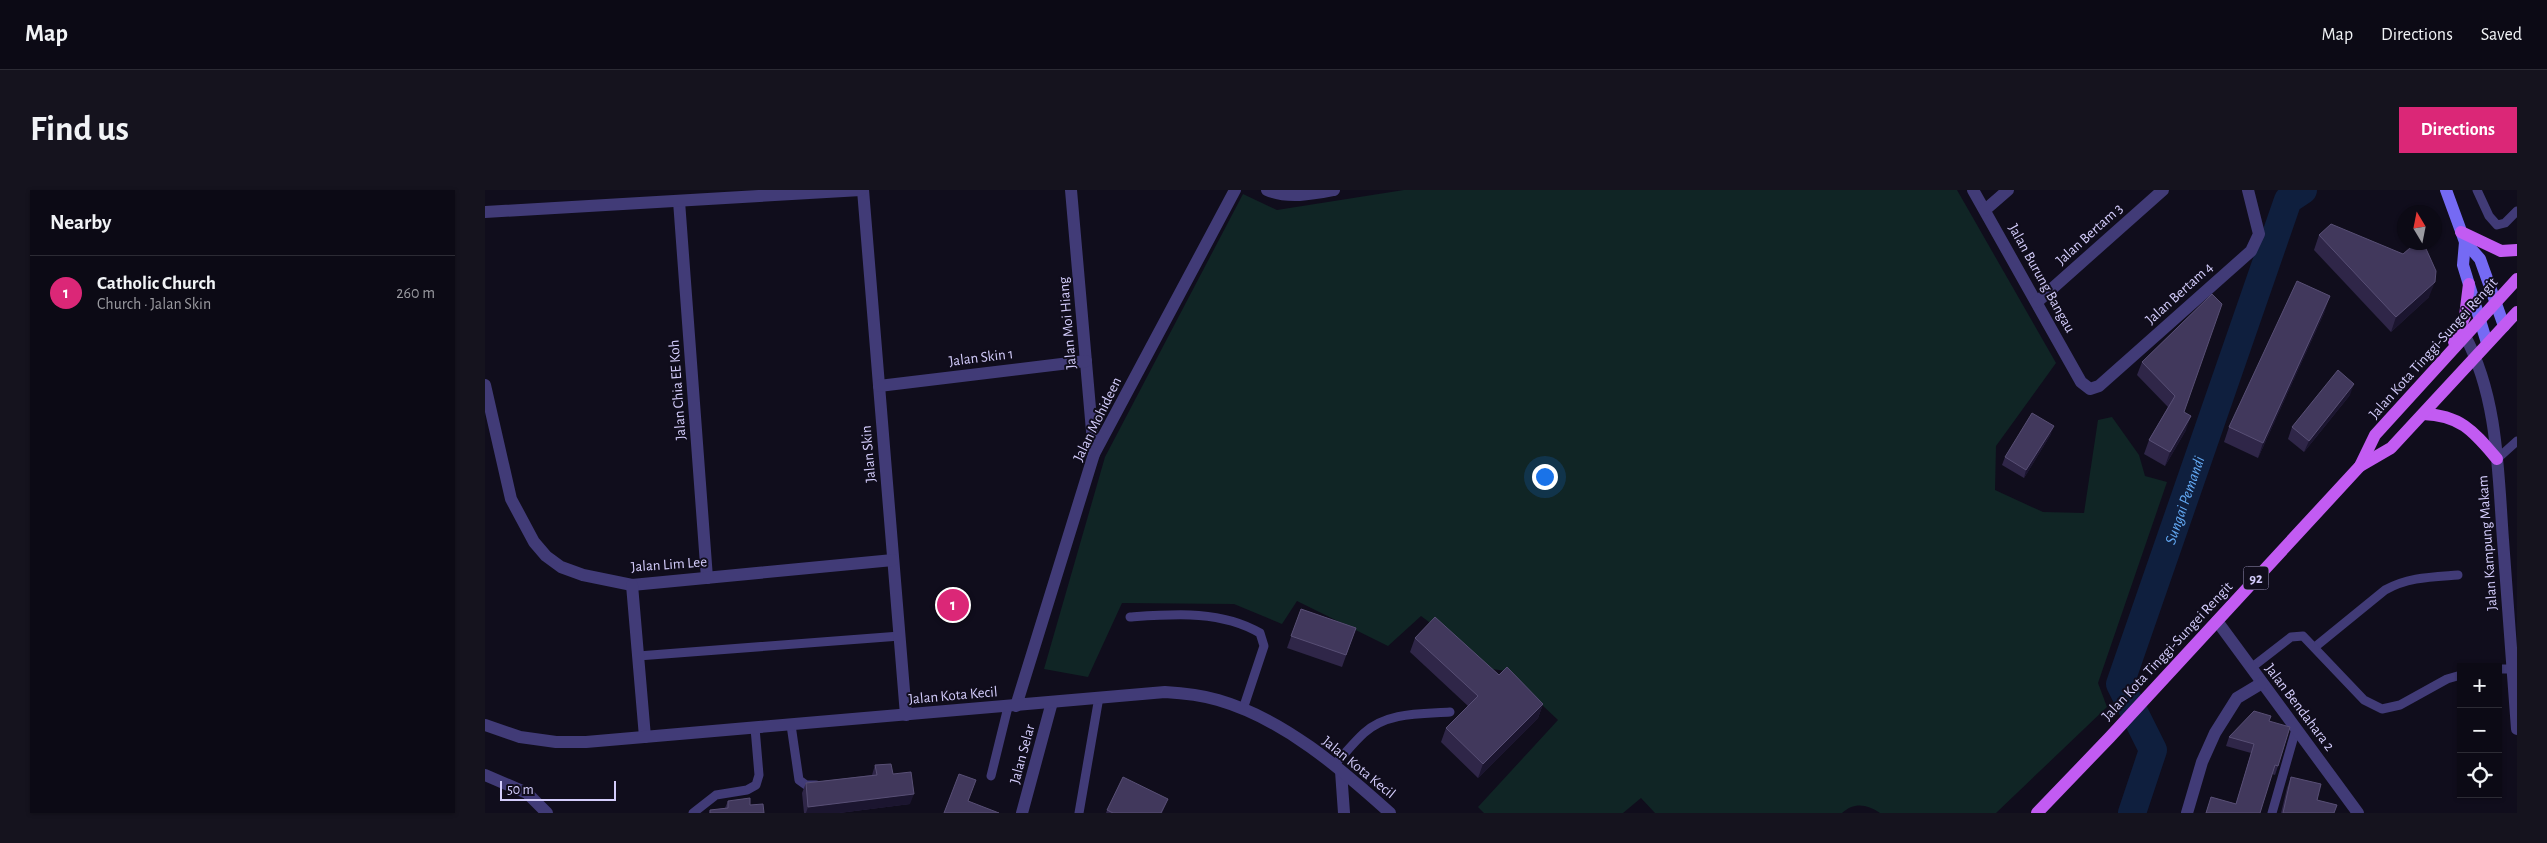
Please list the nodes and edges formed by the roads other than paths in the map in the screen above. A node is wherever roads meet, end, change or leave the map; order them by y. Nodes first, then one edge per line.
1 (862, 190) edge
2 (1071, 190) edge
3 (1235, 190) edge
4 (1267, 190) edge
5 (1334, 190) edge
6 (1973, 190) edge
7 (2008, 190) edge
8 (2163, 190) edge
9 (2446, 190) edge
10 (2477, 190) edge
11 (2250, 191) edge
12 (679, 201) junction
13 (1985, 210) junction
14 (2517, 211) edge
15 (485, 212) edge
16 (2463, 237) junction
17 (2517, 250) edge
18 (2517, 279) edge
19 (2469, 284) junction
20 (2037, 302) junction
21 (2496, 303) junction
22 (2517, 312) edge
23 (2481, 320) junction
24 (2504, 326) junction
25 (2465, 336) junction
26 (2487, 343) junction
27 (2447, 356) junction
28 (2476, 356) junction
29 (1086, 361) junction
30 (2081, 382) joint
31 (485, 385) edge
32 (879, 386) junction
33 (2423, 414) junction
34 (2517, 441) edge
35 (1094, 454) junction
36 (2497, 459) junction
37 (2360, 466) junction
38 (893, 560) junction
39 (2458, 575) dead end
40 (707, 578) junction
41 (632, 585) junction
42 (1130, 617) dead end
43 (2217, 621) junction
44 (2513, 627) edge
45 (900, 636) junction
46 (2315, 647) junction
47 (638, 656) junction
48 (2251, 668) junction
49 (2502, 669) edge
50 (2513, 669) junction
51 (2457, 676) edge
52 (2262, 683) junction
53 (1099, 697) junction
54 (1052, 702) junction
55 (1012, 706) junction
56 (1243, 709) junction
57 (1450, 712) dead end
58 (2516, 713) edge
59 (906, 715) junction
60 (485, 724) edge
61 (791, 725) junction
62 (755, 728) junction
63 (2296, 729) junction
64 (2517, 729) edge
65 (645, 737) junction
66 (1338, 768) junction
67 (485, 775) edge
68 (991, 776) dead end
69 (828, 783) edge
70 (547, 813) edge
71 (693, 813) edge
72 (1022, 813) edge
73 (1079, 813) edge
74 (1344, 813) edge
75 (1390, 813) edge
76 (2037, 813) edge
77 (2187, 813) edge
78 (2272, 813) edge
79 (2359, 813) edge

1 - 12 street
1 - 32 street, Jalan Skin
2 - 29 street, Jalan Moi Hiang
3 - 35 street, Jalan Mohideen
4 - 5 street
6 - 13 street, Jalan Burung Bangau
7 - 13 street
8 - 20 street, Jalan Bertam 3
9 - 16 main road
10 - 14 lane
11 - 30 street, Jalan Bertam 4
12 - 15 street
12 - 40 street, Jalan Chia EE Koh
13 - 20 street, Jalan Burung Bangau
16 - 17 main road
16 - 19 main road
16 - 21 main road
18 - 21 main road, Jalan Kota Tinggi-Sungei Rengit / 92
19 - 23 main road
19 - 27 main road
20 - 30 street, Jalan Burung Bangau
21 - 23 main road, Jalan Kota Tinggi-Sungei Rengit / 92
21 - 24 main road
22 - 24 main road, Jalan Kota Tinggi-Sungei Rengit / 92
23 - 25 main road, Jalan Kota Tinggi-Sungei Rengit / 92
23 - 26 main road
24 - 26 main road, Jalan Kota Tinggi-Sungei Rengit / 92
25 - 27 main road, Jalan Kota Tinggi-Sungei Rengit / 92
25 - 28 street, Jalan Kampung Makam
26 - 28 main road, Jalan Kota Tinggi-Sungei Rengit / 92
27 - 37 main road, Jalan Kota Tinggi-Sungei Rengit / 92
28 - 33 main road, Jalan Kota Tinggi-Sungei Rengit / 92
28 - 36 street, Jalan Kampung Makam
29 - 32 street, Jalan Skin 1
29 - 35 street, Jalan Moi Hiang
31 - 41 street, Jalan Lim Lee
32 - 38 street, Jalan Skin
33 - 36 main road
33 - 37 main road, Jalan Kota Tinggi-Sungei Rengit / 92
34 - 36 lane
35 - 55 street, Jalan Mohideen
36 - 44 street, Jalan Kampung Makam
37 - 43 main road, Jalan Kota Tinggi-Sungei Rengit / 92
38 - 40 street, Jalan Lim Lee
38 - 45 street, Jalan Skin
39 - 46 lane
40 - 41 street, Jalan Lim Lee
41 - 47 street
42 - 56 lane
43 - 48 street, Jalan Bendahara 2
43 - 76 main road, Jalan Kota Tinggi-Sungei Rengit / 92
44 - 50 street, Jalan Kampung Makam
45 - 47 lane
45 - 59 street, Jalan Skin
46 - 48 lane
46 - 51 lane
47 - 65 street
48 - 52 street, Jalan Bendahara 2
49 - 50 lane
50 - 58 street, Jalan Kampung Makam
52 - 63 street, Jalan Bendahara 2
52 - 77 street
53 - 54 street, Jalan Kota Kecil
53 - 56 street, Jalan Kota Kecil
53 - 73 lane
54 - 55 street, Jalan Kota Kecil
54 - 72 street, Jalan Selar
55 - 59 street, Jalan Kota Kecil
55 - 68 lane
56 - 66 street, Jalan Kota Kecil
57 - 66 lane
58 - 64 street, Jalan Kampung Makam
59 - 61 street, Jalan Kota Kecil
60 - 65 street, Jalan Kota Kecil
61 - 62 street, Jalan Kota Kecil
61 - 69 lane
62 - 65 street, Jalan Kota Kecil
62 - 71 lane
63 - 78 lane
63 - 79 street, Jalan Bendahara 2
66 - 74 street
66 - 75 street, Jalan Kota Kecil
67 - 70 street

